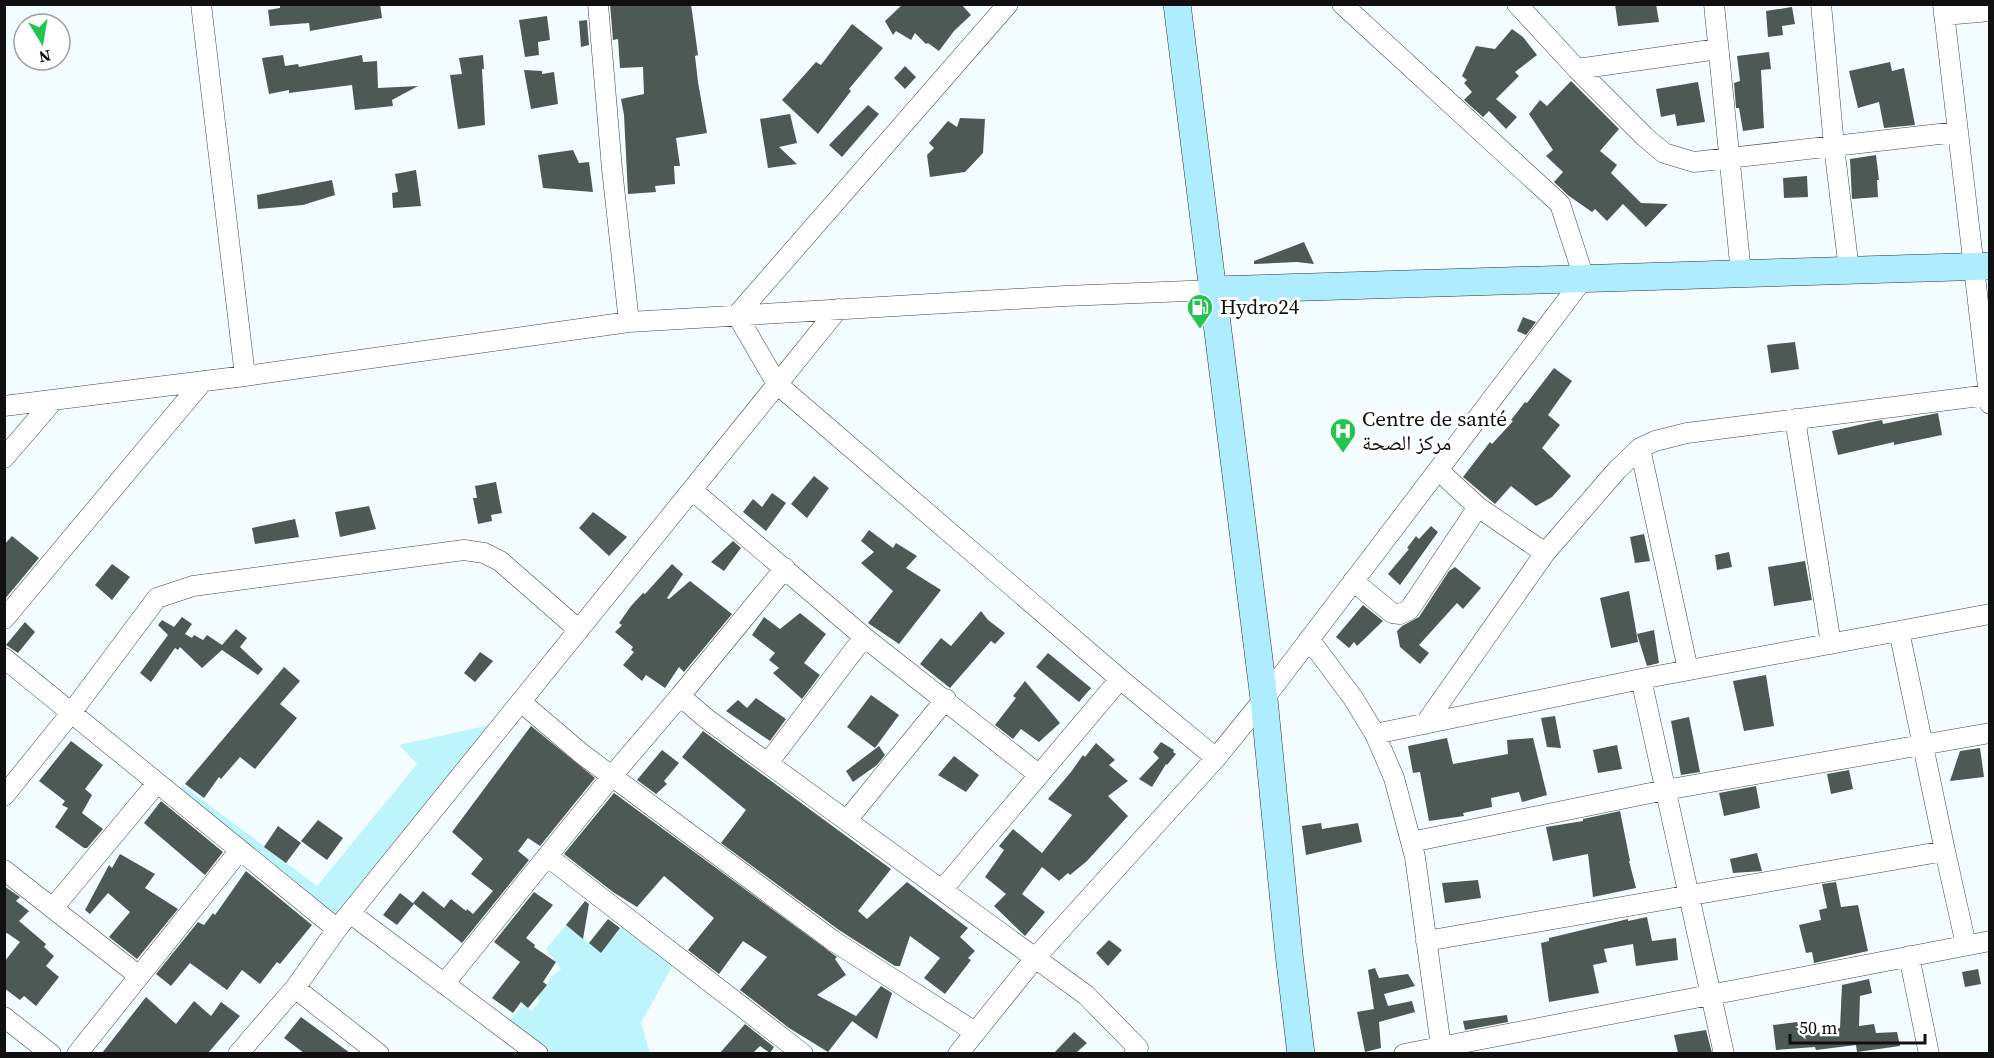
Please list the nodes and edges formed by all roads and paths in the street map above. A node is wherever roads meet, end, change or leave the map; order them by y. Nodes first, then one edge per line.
1 (201, 4) edge
2 (598, 4) edge
3 (1008, 4) edge
4 (1177, 4) edge
5 (1342, 4) edge
6 (1517, 4) edge
7 (1714, 4) edge
8 (1821, 4) edge
9 (1943, 10) edge
10 (1989, 12) edge
11 (1718, 49) junction
12 (1577, 69) junction
13 (1957, 132) junction
14 (1834, 146) junction
15 (1729, 157) junction
16 (1982, 266) edge
17 (1849, 270) junction
18 (1741, 273) junction
19 (1584, 278) junction
20 (1213, 290) junction
21 (838, 309) junction
22 (737, 315) junction
23 (629, 322) junction
24 (245, 376) junction
25 (203, 381) junction
26 (777, 384) junction
27 (1989, 400) edge
28 (52, 401) junction
29 (4, 406) edge
30 (1795, 418) junction
31 (1640, 448) junction
32 (4, 458) edge
33 (1438, 470) junction
34 (692, 490) junction
35 (1478, 507) junction
36 (1545, 553) junction
37 (785, 568) junction
38 (1353, 581) junction
39 (1989, 614) edge
40 (4, 619) edge
41 (579, 630) junction
42 (1899, 631) junction
43 (864, 637) junction
44 (1309, 639) junction
45 (1831, 644) junction
46 (4, 658) edge
47 (1688, 670) junction
48 (1120, 679) junction
49 (1641, 679) junction
50 (681, 696) junction
51 (946, 699) junction
52 (1264, 699) junction
53 (521, 702) junction
54 (71, 713) junction
55 (1425, 724) junction
56 (1989, 733) edge
57 (1375, 734) junction
58 (1922, 745) junction
59 (1216, 758) junction
60 (768, 763) junction
61 (1038, 774) junction
62 (612, 776) junction
63 (157, 783) junction
64 (1665, 790) junction
65 (4, 796) edge
66 (847, 820) junction
67 (1411, 842) junction
68 (240, 850) junction
69 (1945, 851) junction
70 (548, 856) junction
71 (4, 870) edge
72 (942, 890) junction
73 (1690, 897) junction
74 (53, 908) junction
75 (350, 913) junction
76 (337, 929) junction
77 (1426, 941) junction
78 (1989, 941) edge
79 (1966, 945) junction
80 (1909, 956) junction
81 (1036, 957) junction
82 (139, 976) junction
83 (444, 984) junction
84 (295, 988) junction
85 (1712, 995) junction
86 (4, 1017) edge
87 (975, 1032) junction
88 (1442, 1050) edge
89 (1138, 1052) edge
90 (51, 1053) edge
91 (76, 1053) edge
92 (238, 1053) edge
93 (379, 1053) edge
94 (538, 1053) edge
95 (803, 1053) edge
96 (958, 1053) edge
97 (1301, 1053) edge
98 (1404, 1053) edge
99 (1724, 1053) edge
100 (1929, 1053) edge

1 - 24 street
2 - 23 street
3 - 22 street
4 - 20 street
5 - 19 street
6 - 12 street
7 - 11 street
8 - 14 street
9 - 10 street
9 - 13 street
11 - 12 street
11 - 15 street
12 - 15 street
13 - 14 street
13 - 16 street
14 - 15 street
14 - 17 street
15 - 18 street
16 - 17 street
16 - 27 street
17 - 18 street
18 - 19 street
19 - 20 street
19 - 33 street
20 - 21 street
20 - 52 street
21 - 22 street
21 - 26 street
22 - 23 street
22 - 26 street
23 - 24 street
24 - 25 street
25 - 28 street
25 - 40 street
26 - 34 street
26 - 48 street
27 - 30 street
28 - 29 street
28 - 32 street
30 - 31 street
30 - 45 street
31 - 36 street
31 - 47 street
33 - 35 street
33 - 38 street
34 - 37 street
34 - 41 street
35 - 36 street
35 - 38 street
36 - 55 street
37 - 43 street
37 - 50 street
38 - 44 street
39 - 42 street
41 - 53 street
41 - 54 street
42 - 45 street
42 - 58 street
43 - 51 street
43 - 60 street
44 - 52 street
44 - 57 street
45 - 47 street
46 - 54 street
47 - 49 street
48 - 59 street
48 - 61 street
49 - 55 street
49 - 64 street
50 - 60 street
50 - 62 street
51 - 61 street
51 - 66 street
52 - 59 street
52 - 97 street
53 - 62 street
53 - 75 street
54 - 63 street
54 - 65 street
55 - 57 street
56 - 58 street
57 - 67 street
58 - 64 street
58 - 69 street
59 - 81 street
60 - 66 street
61 - 72 street
62 - 70 street
62 - 87 street
63 - 68 street
63 - 74 street
64 - 67 street
64 - 73 street
66 - 72 street
67 - 77 street
68 - 76 street
68 - 82 street
69 - 73 street
69 - 79 street
70 - 83 street
70 - 95 street
71 - 74 street
72 - 81 street
73 - 77 street
73 - 85 street
74 - 82 street
75 - 76 street
75 - 83 street
76 - 84 street
77 - 88 street
78 - 79 street
79 - 80 street
80 - 85 street
80 - 100 street
81 - 87 street
81 - 89 street
82 - 91 street
83 - 94 street
84 - 92 street
84 - 93 street
85 - 88 street
85 - 99 street
86 - 90 street
87 - 96 street
88 - 98 street

